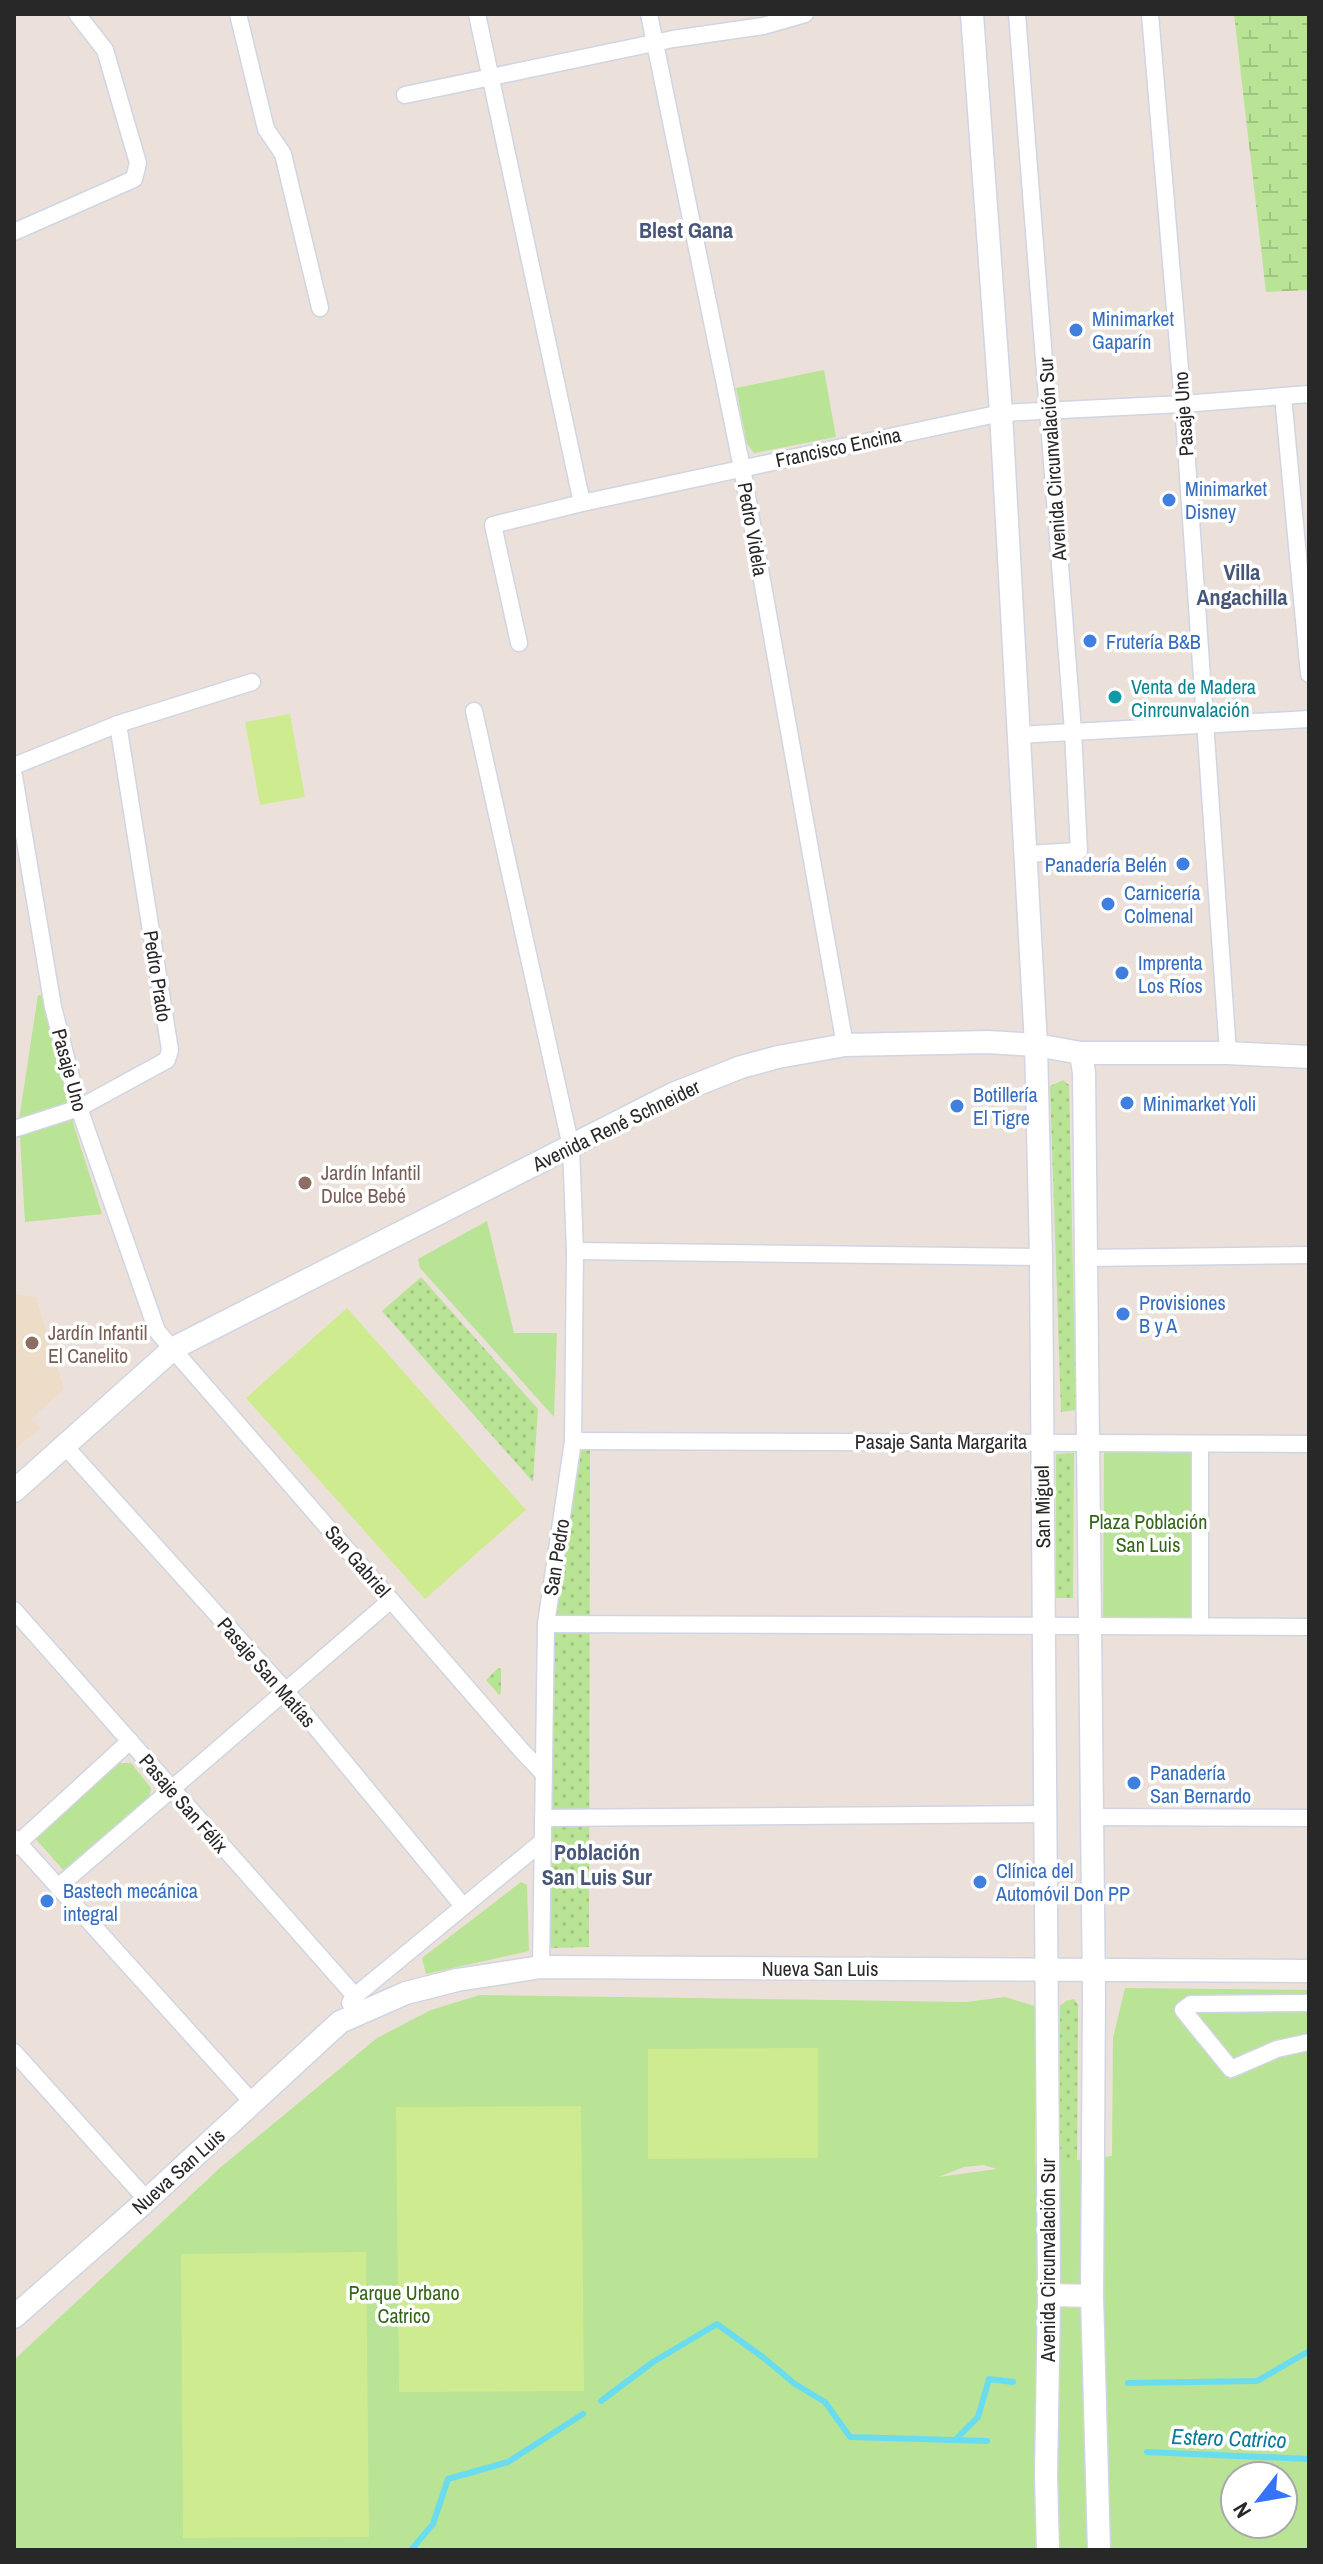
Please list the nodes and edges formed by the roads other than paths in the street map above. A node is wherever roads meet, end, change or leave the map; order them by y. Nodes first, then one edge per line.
1 (77, 14) edge
2 (238, 14) edge
3 (477, 14) edge
4 (649, 14) edge
5 (805, 14) edge
6 (972, 14) edge
7 (1017, 14) edge
8 (1150, 14) edge
9 (656, 43) junction
10 (490, 76) junction
11 (405, 95) dead end
12 (17, 225) edge
13 (320, 308) dead end
14 (1309, 394) edge
15 (1283, 396) junction
16 (1183, 404) junction
17 (1048, 410) junction
18 (1001, 413) junction
19 (742, 468) junction
20 (582, 503) junction
21 (519, 643) dead end
22 (1309, 674) edge
23 (252, 682) dead end
24 (474, 711) dead end
25 (1309, 719) edge
26 (1205, 723) junction
27 (118, 724) junction
28 (1073, 731) junction
29 (1018, 735) junction
30 (14, 766) edge
31 (14, 776) edge
32 (1026, 854) junction
33 (845, 1045) junction
34 (1036, 1045) junction
35 (1081, 1053) junction
36 (1228, 1053) junction
37 (1309, 1057) edge
38 (79, 1108) junction
39 (14, 1129) edge
40 (571, 1147) junction
41 (575, 1251) junction
42 (1309, 1255) edge
43 (1041, 1257) junction
44 (1086, 1258) junction
45 (174, 1348) junction
46 (573, 1441) junction
47 (1041, 1442) junction
48 (1087, 1443) junction
49 (1200, 1444) junction
50 (1309, 1444) edge
51 (64, 1445) junction
52 (14, 1491) edge
53 (391, 1600) junction
54 (14, 1610) edge
55 (546, 1624) junction
56 (1043, 1625) junction
57 (1089, 1625) junction
58 (1200, 1625) junction
59 (1309, 1627) edge
60 (285, 1690) junction
61 (130, 1741) junction
62 (543, 1773) junction
63 (172, 1789) junction
64 (1045, 1814) junction
65 (1091, 1817) junction
66 (543, 1818) junction
67 (1309, 1818) edge
68 (543, 1841) junction
69 (15, 1843) edge
70 (58, 1887) junction
71 (463, 1906) junction
72 (541, 1967) junction
73 (1046, 1969) junction
74 (1092, 1970) junction
75 (1309, 1971) edge
76 (355, 1996) junction
77 (1309, 2003) edge
78 (340, 2022) junction
79 (1309, 2042) edge
80 (14, 2052) edge
81 (253, 2103) junction
82 (147, 2200) junction
83 (1049, 2295) junction
84 (1092, 2296) junction
85 (18, 2304) edge
86 (1048, 2550) edge
87 (1099, 2550) edge

1 - 12 street
2 - 13 street
3 - 10 street
4 - 9 street, Pedro Videla
5 - 9 street
6 - 18 main road
7 - 17 street, Avenida Circunvalación Sur
8 - 16 street, Pasaje Uno
9 - 10 street
9 - 19 street, Pedro Videla
10 - 11 street
10 - 20 street
14 - 15 street, Francisco Encina
15 - 16 street, Francisco Encina
15 - 22 street
16 - 17 street, Francisco Encina
16 - 26 street, Pasaje Uno
17 - 18 street, Francisco Encina
17 - 28 street, Avenida Circunvalación Sur
18 - 19 street, Francisco Encina
18 - 29 main road
19 - 20 street, Francisco Encina
19 - 33 street, Pedro Videla
20 - 21 street, Francisco Encina
23 - 27 street
24 - 40 street, San Pedro
25 - 26 street
26 - 28 street
26 - 36 street, Pasaje Uno
27 - 30 street
27 - 38 street, Pedro Prado
28 - 29 street
28 - 32 street, Avenida Circunvalación Sur
29 - 32 main road
31 - 38 street, Pasaje Uno
32 - 34 main road
33 - 34 main road, Avenida René Schneider
33 - 40 main road, Avenida René Schneider
34 - 35 main road, Avenida René Schneider
34 - 43 main road, San Miguel
35 - 36 main road, Avenida René Schneider
35 - 44 main road
36 - 37 main road, Avenida René Schneider
38 - 39 street, Pedro Prado
38 - 45 street, Pasaje Uno
40 - 41 street, San Pedro
40 - 45 main road, Avenida René Schneider
41 - 43 street
41 - 46 street, San Pedro
42 - 44 street
43 - 47 main road, San Miguel
44 - 48 main road
45 - 51 main road, Avenida René Schneider
45 - 53 street, San Gabriel
46 - 47 street, Pasaje Santa Margarita
46 - 55 street, San Pedro
47 - 48 street, Pasaje Santa Margarita
47 - 56 main road, San Miguel
48 - 49 street, Pasaje Santa Margarita
48 - 57 main road
49 - 50 street, Pasaje Santa Margarita
49 - 58 street
51 - 52 main road, Avenida René Schneider
51 - 60 street, Pasaje San Matías
53 - 60 street
53 - 62 street, San Gabriel
54 - 61 street, Pasaje San Félix
55 - 56 street
55 - 62 street, San Pedro
56 - 57 street
56 - 64 main road, San Miguel
57 - 58 street
57 - 65 main road
58 - 59 street
60 - 63 street
60 - 71 street, Pasaje San Matías
61 - 63 street, Pasaje San Félix
61 - 69 street
62 - 66 street, San Pedro
63 - 70 street
63 - 76 street, Pasaje San Félix
64 - 66 street
64 - 73 main road, San Miguel
65 - 67 street
65 - 74 main road
66 - 68 street, San Pedro
68 - 71 street, Nueva San Luis
68 - 72 street, San Pedro
69 - 70 street
70 - 81 street
71 - 76 street, Nueva San Luis
72 - 73 main road, Nueva San Luis
72 - 78 main road, Nueva San Luis
73 - 74 main road, Nueva San Luis
73 - 83 main road, Avenida Circunvalación Sur
74 - 75 main road, Nueva San Luis
74 - 84 main road
76 - 78 street, Nueva San Luis
77 - 79 street
78 - 81 main road, Nueva San Luis
80 - 82 street
81 - 82 main road, Nueva San Luis
82 - 85 main road, Nueva San Luis
83 - 84 main road
83 - 86 main road, Avenida Circunvalación Sur
84 - 87 main road

